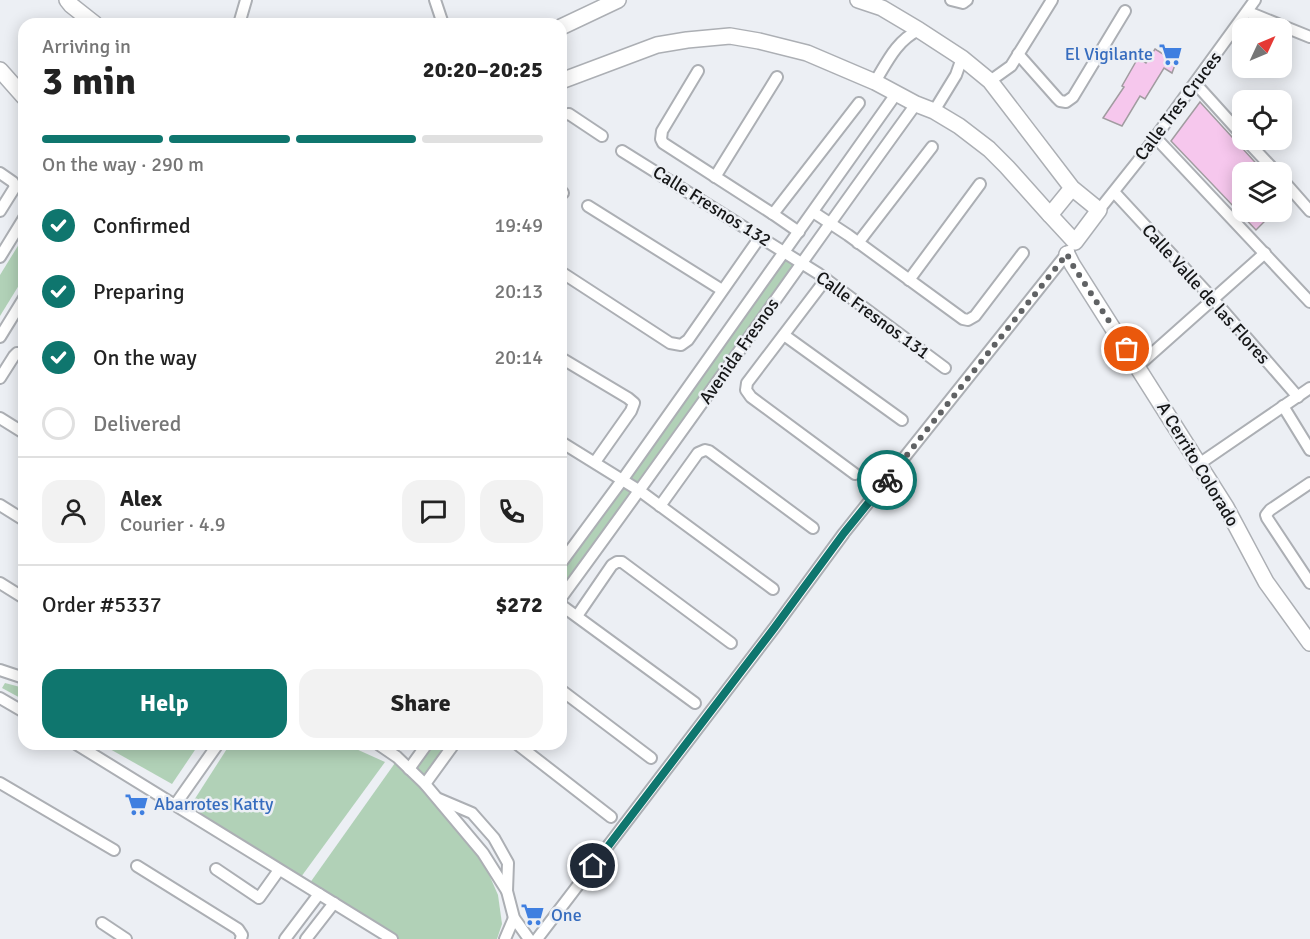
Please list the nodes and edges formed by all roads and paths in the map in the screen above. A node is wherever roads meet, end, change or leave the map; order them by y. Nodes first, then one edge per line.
1 (67, 0) edge
2 (246, 0) edge
3 (618, 0) edge
4 (858, 0) edge
5 (951, 0) edge
6 (967, 0) edge
7 (1052, 0) edge
8 (1255, 0) edge
9 (436, 1) edge
10 (885, 4) edge
11 (1125, 11) dead end
12 (1248, 12) junction
13 (87, 18) edge
14 (241, 18) edge
15 (441, 18) edge
16 (567, 24) edge
17 (919, 30) junction
18 (1310, 38) edge
19 (1018, 54) junction
20 (962, 58) junction
21 (0, 70) edge
22 (698, 70) dead end
23 (777, 77) dead end
24 (567, 79) edge
25 (990, 81) junction
26 (875, 82) junction
27 (1195, 83) junction
28 (18, 90) edge
29 (896, 94) junction
30 (858, 103) dead end
31 (916, 104) junction
32 (934, 111) junction
33 (567, 114) edge
34 (1232, 124) edge
35 (602, 136) dead end
36 (1155, 137) junction
37 (932, 147) dead end
38 (1255, 150) edge
39 (622, 151) dead end
40 (1267, 162) edge
41 (0, 173) edge
42 (715, 177) junction
43 (980, 184) dead end
44 (1072, 188) junction
45 (1292, 191) edge
46 (1114, 192) junction
47 (588, 206) dead end
48 (1099, 210) junction
49 (0, 211) edge
50 (1310, 211) edge
51 (813, 212) junction
52 (773, 214) junction
53 (1050, 215) junction
54 (830, 223) junction
55 (18, 228) edge
56 (799, 232) junction
57 (760, 237) junction
58 (858, 243) junction
59 (1071, 248) junction
60 (784, 252) junction
61 (1023, 253) dead end
62 (1265, 253) junction
63 (0, 257) edge
64 (801, 262) junction
65 (567, 276) edge
66 (826, 279) junction
67 (909, 280) junction
68 (722, 290) junction
69 (1213, 299) junction
70 (1310, 302) edge
71 (18, 308) edge
72 (784, 335) junction
73 (0, 337) edge
74 (18, 355) edge
75 (567, 362) edge
76 (1138, 366) junction
77 (945, 368) dead end
78 (0, 378) edge
79 (1310, 388) edge
80 (1298, 397) junction
81 (1283, 406) junction
82 (0, 418) edge
83 (902, 420) dead end
84 (18, 429) edge
85 (567, 446) edge
86 (1310, 450) edge
87 (595, 462) junction
88 (1199, 464) junction
89 (855, 474) dead end
90 (623, 479) junction
91 (1310, 483) edge
92 (640, 491) junction
93 (0, 505) edge
94 (660, 506) junction
95 (18, 516) edge
96 (813, 528) dead end
97 (567, 555) edge
98 (0, 583) edge
99 (1310, 583) edge
100 (773, 589) dead end
101 (567, 590) edge
102 (18, 594) edge
103 (567, 609) edge
104 (577, 616) junction
105 (731, 643) dead end
106 (1310, 643) edge
107 (0, 670) edge
108 (18, 676) edge
109 (567, 695) edge
110 (0, 698) edge
111 (695, 703) dead end
112 (18, 708) edge
113 (86, 750) edge
114 (214, 750) edge
115 (387, 750) edge
116 (423, 750) edge
117 (450, 750) edge
118 (524, 750) edge
119 (651, 758) dead end
120 (409, 769) junction
121 (0, 783) edge
122 (425, 784) junction
123 (437, 798) junction
124 (175, 805) junction
125 (611, 817) dead end
126 (114, 850) dead end
127 (137, 866) dead end
128 (216, 869) dead end
129 (279, 870) junction
130 (507, 891) junction
131 (319, 894) junction
132 (334, 903) junction
133 (514, 918) junction
134 (102, 923) dead end
135 (126, 939) edge
136 (241, 939) edge
137 (285, 939) edge
138 (306, 939) edge
139 (392, 939) edge
140 (505, 939) edge
141 (529, 939) edge
142 (537, 939) edge

1 - 13 main road
2 - 14 street
3 - 16 main road
4 - 10 main road
5 - 6 street
7 - 19 street
8 - 12 street, Calle Tres Cruces
9 - 15 street
10 - 17 main road
11 - 19 street
12 - 18 street
12 - 27 street, Calle Tres Cruces
17 - 20 main road
17 - 26 street
19 - 25 street
20 - 25 main road
20 - 32 street
21 - 28 main road
22 - 42 street
23 - 42 street
24 - 26 main road, A Cerrito Colorado
25 - 44 main road
26 - 29 main road, A Cerrito Colorado
27 - 34 street
27 - 36 street, Calle Tres Cruces
29 - 31 main road, A Cerrito Colorado
29 - 51 street, Avenida Fresnos
30 - 52 street
31 - 32 main road, A Cerrito Colorado
31 - 54 street, Avenida Fresnos
32 - 53 main road, A Cerrito Colorado
33 - 35 street
36 - 46 street, Calle Tres Cruces
36 - 62 street
37 - 58 street
38 - 40 street
39 - 57 street, Calle Fresnos 132
41 - 49 street
42 - 52 street
43 - 67 street
44 - 48 main road
44 - 53 main road
45 - 50 street
46 - 48 street, Calle Tres Cruces
46 - 69 street, Calle Valle de las Flores
47 - 68 street
48 - 59 main road
51 - 54 street
51 - 56 street, Avenida Fresnos
52 - 56 street
53 - 59 main road, A Cerrito Colorado
54 - 58 street
54 - 64 street, Avenida Fresnos
55 - 63 street
56 - 60 street, Avenida Fresnos
57 - 60 street, Calle Fresnos 132
57 - 68 street
58 - 67 street
59 - 76 main road, A Cerrito Colorado
59 - 142 street
60 - 64 street, Calle Fresnos 132
60 - 90 street, Avenida Fresnos
61 - 67 street
62 - 69 street
62 - 70 street
64 - 66 street, Calle Fresnos 131
64 - 92 street, Avenida Fresnos
65 - 68 street
66 - 72 street
66 - 77 street, Calle Fresnos 131
69 - 76 street
69 - 80 street, Calle Valle de las Flores
71 - 73 street
72 - 83 street
72 - 89 street
74 - 78 street
75 - 87 street
76 - 88 main road, A Cerrito Colorado
79 - 80 street
80 - 81 street
81 - 86 street
81 - 88 street
82 - 84 street
85 - 87 street
87 - 90 street
88 - 106 main road, A Cerrito Colorado
90 - 92 street
90 - 97 street, Avenida Fresnos
91 - 99 street
92 - 94 street
92 - 101 street, Avenida Fresnos
93 - 95 street
94 - 96 street
94 - 100 street
98 - 102 street
103 - 104 street
104 - 105 street
104 - 111 street
107 - 108 street
109 - 119 street
110 - 112 street
113 - 124 street
114 - 124 street
115 - 120 street
116 - 120 street
117 - 122 street
118 - 125 street
120 - 122 street
121 - 126 street
122 - 123 street
123 - 130 street
123 - 130 street
124 - 129 street
127 - 136 street
128 - 129 street
129 - 131 street
130 - 133 street
131 - 132 street
131 - 137 street
132 - 138 street
132 - 139 street
133 - 140 street
133 - 141 street
134 - 135 street

